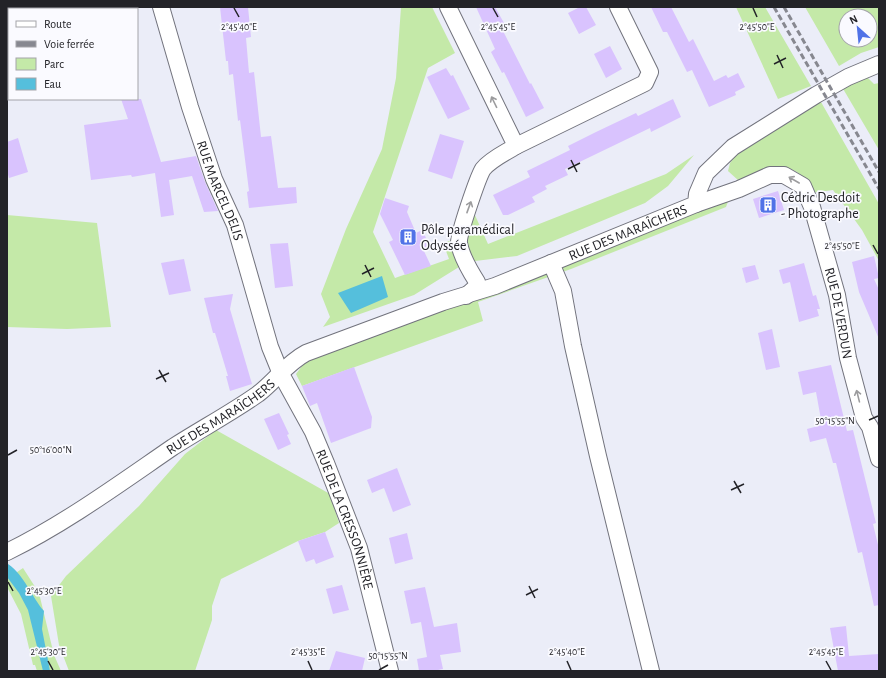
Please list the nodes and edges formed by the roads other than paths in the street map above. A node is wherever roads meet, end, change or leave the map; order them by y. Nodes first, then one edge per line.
1 (161, 7) edge
2 (448, 7) edge
3 (618, 7) edge
4 (879, 64) edge
5 (516, 146) junction
6 (696, 204) junction
7 (544, 266) junction
8 (474, 276) junction
9 (466, 296) junction
10 (443, 302) junction
11 (281, 374) junction
12 (879, 459) edge
13 (8, 551) edge
14 (390, 671) edge
15 (651, 671) edge

1 - 11 street, RUE MARCEL DELIS
5 -> 2 street
3 - 5 street
4 - 6 street, RUE DES MARAÎCHERS
8 -> 5 street
6 - 7 street, RUE DES MARAÎCHERS
12 -> 6 street, RUE DE VERDUN
7 - 8 street, RUE DES MARAÎCHERS
7 - 9 street, RUE DES MARAÎCHERS
7 - 15 street
8 - 9 street
8 - 10 street, RUE DES MARAÎCHERS
9 - 10 street, RUE DES MARAÎCHERS
10 - 11 street, RUE DES MARAÎCHERS
11 - 13 street, RUE DES MARAÎCHERS
11 - 14 street, RUE DE LA CRESSONNIÈRE

